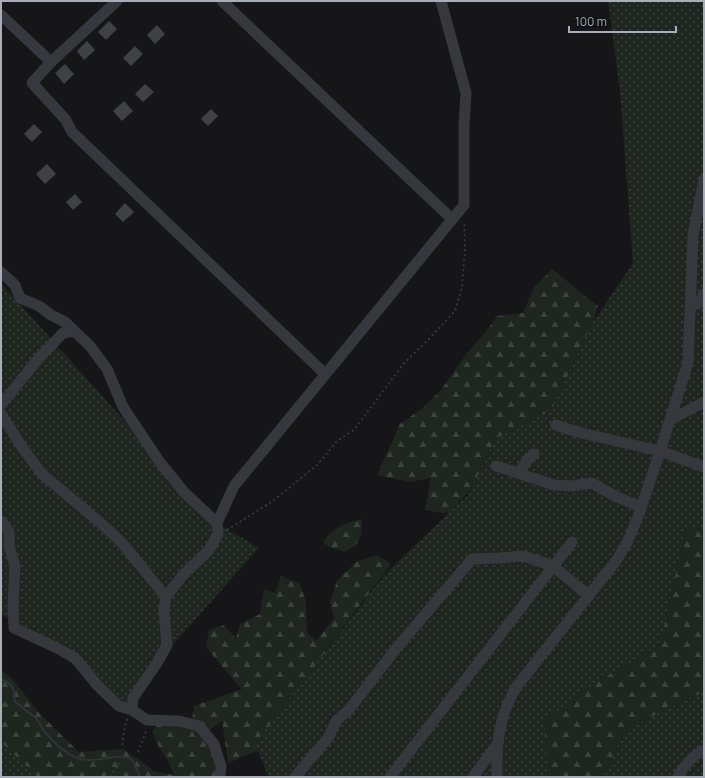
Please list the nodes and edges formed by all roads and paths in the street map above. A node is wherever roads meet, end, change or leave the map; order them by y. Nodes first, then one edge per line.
1 (117, 1) edge
2 (222, 1) edge
3 (440, 1) edge
4 (1, 15) edge
5 (51, 62) junction
6 (704, 179) edge
7 (464, 205) junction
8 (452, 219) junction
9 (1, 272) edge
10 (704, 294) edge
11 (690, 306) junction
12 (74, 331) junction
13 (326, 374) junction
14 (704, 402) edge
15 (1, 405) edge
16 (1, 414) edge
17 (670, 420) junction
18 (556, 425) dead end
19 (660, 451) junction
20 (534, 454) dead end
21 (496, 466) dead end
22 (704, 467) edge
23 (519, 473) junction
24 (641, 507) junction
25 (1, 521) edge
26 (216, 523) junction
27 (218, 534) junction
28 (572, 542) dead end
29 (553, 566) junction
30 (589, 596) junction
31 (166, 597) junction
32 (132, 710) junction
33 (148, 720) junction
34 (498, 743) junction
35 (122, 745) dead end
36 (704, 750) edge
37 (138, 752) dead end
38 (122, 761) dead end
39 (111, 777) edge
40 (220, 777) edge
41 (295, 777) edge
42 (390, 777) edge
43 (473, 777) edge
44 (497, 777) edge
45 (678, 777) edge

1 - 5 street
2 - 8 street
3 - 7 street
4 - 5 street
5 - 13 street
6 - 11 street
7 - 8 street
7 - 27 path
8 - 13 street
9 - 12 street
10 - 11 street
11 - 17 street
12 - 15 street
12 - 26 street
13 - 26 street
14 - 17 street
16 - 31 street
17 - 19 street
18 - 19 street
19 - 22 street
19 - 24 street
20 - 23 street
21 - 23 street
23 - 24 street
24 - 30 street
25 - 32 street
26 - 27 street
27 - 31 street
28 - 29 street
29 - 30 street
29 - 41 street
29 - 42 street
30 - 34 street
31 - 32 street
32 - 33 street
32 - 35 path
33 - 37 path
33 - 40 street
34 - 43 street
34 - 44 street
36 - 45 street
38 - 39 path

